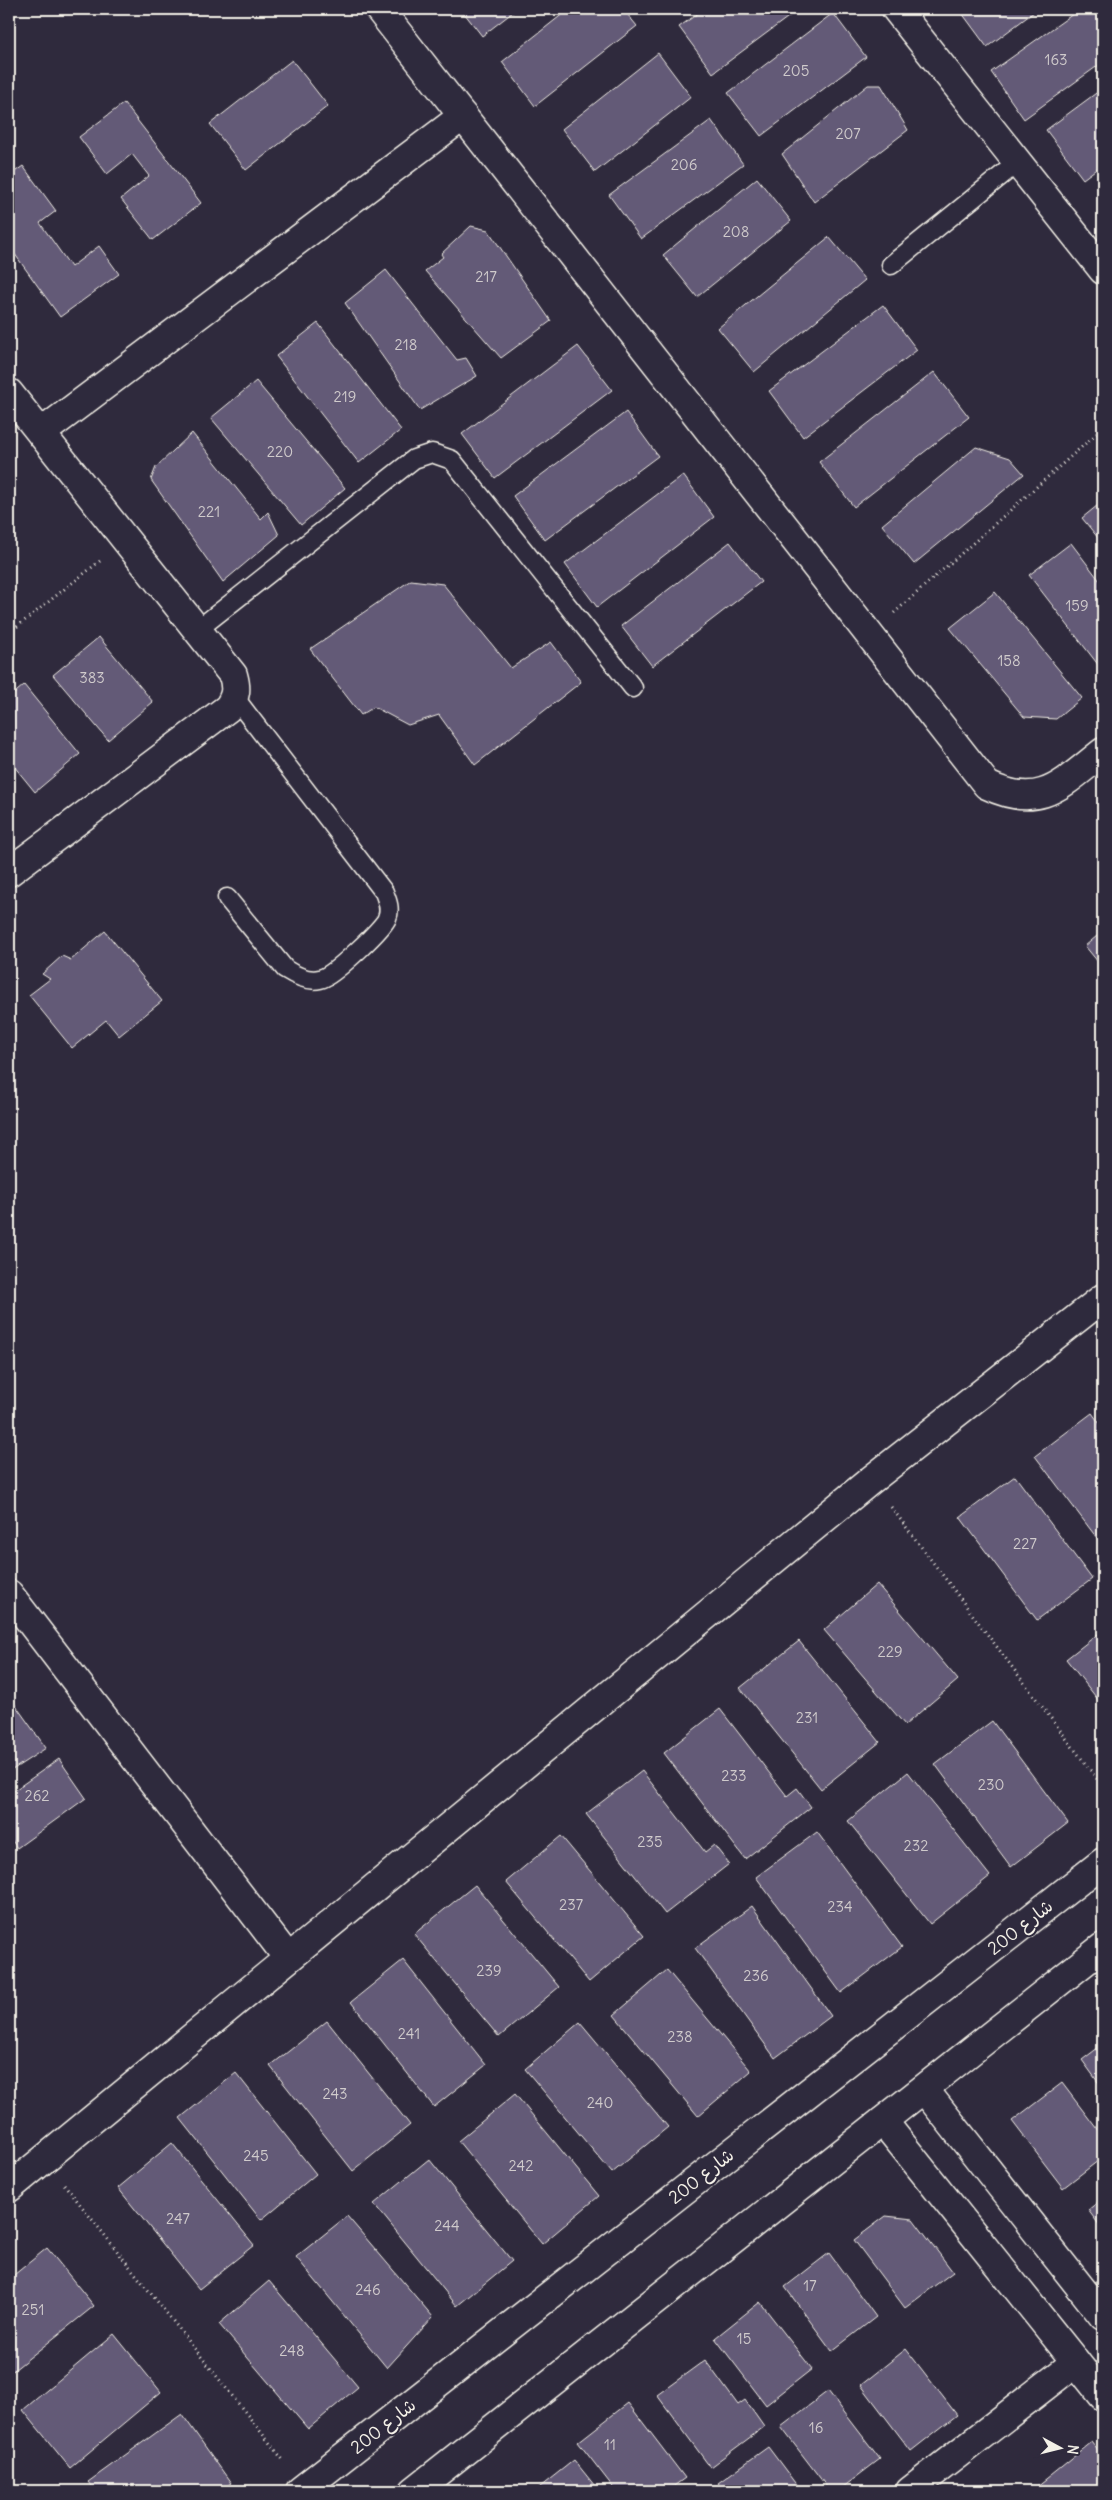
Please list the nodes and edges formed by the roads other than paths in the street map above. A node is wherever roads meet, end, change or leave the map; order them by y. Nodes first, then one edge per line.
1 (379, 9) edge
2 (896, 9) edge
3 (463, 116) junction
4 (1018, 162) junction
5 (891, 265) dead end
6 (1103, 270) edge
7 (9, 392) edge
8 (41, 434) junction
9 (197, 630) junction
10 (633, 688) dead end
11 (235, 698) junction
12 (1103, 752) edge
13 (9, 872) edge
14 (228, 898) dead end
15 (1103, 1298) edge
16 (9, 1594) edge
17 (1103, 1862) edge
18 (1103, 1947) edge
19 (288, 1958) junction
20 (924, 2089) junction
21 (883, 2121) junction
22 (9, 2188) edge
23 (1103, 2316) edge
24 (1076, 2362) junction
25 (1103, 2396) edge
26 (302, 2489) edge
27 (414, 2491) edge
28 (910, 2491) edge

1 - 3 street
2 - 4 street
3 - 8 street
3 - 12 street
4 - 5 lane
4 - 6 street
7 - 8 street
8 - 9 street
9 - 10 lane
9 - 11 street
11 - 13 street
11 - 14 lane
15 - 19 street
16 - 19 street
17 - 26 street, شارع 200
18 - 20 street
19 - 22 street
20 - 21 street
20 - 23 street
21 - 24 street
21 - 27 street
24 - 25 street
24 - 28 street

